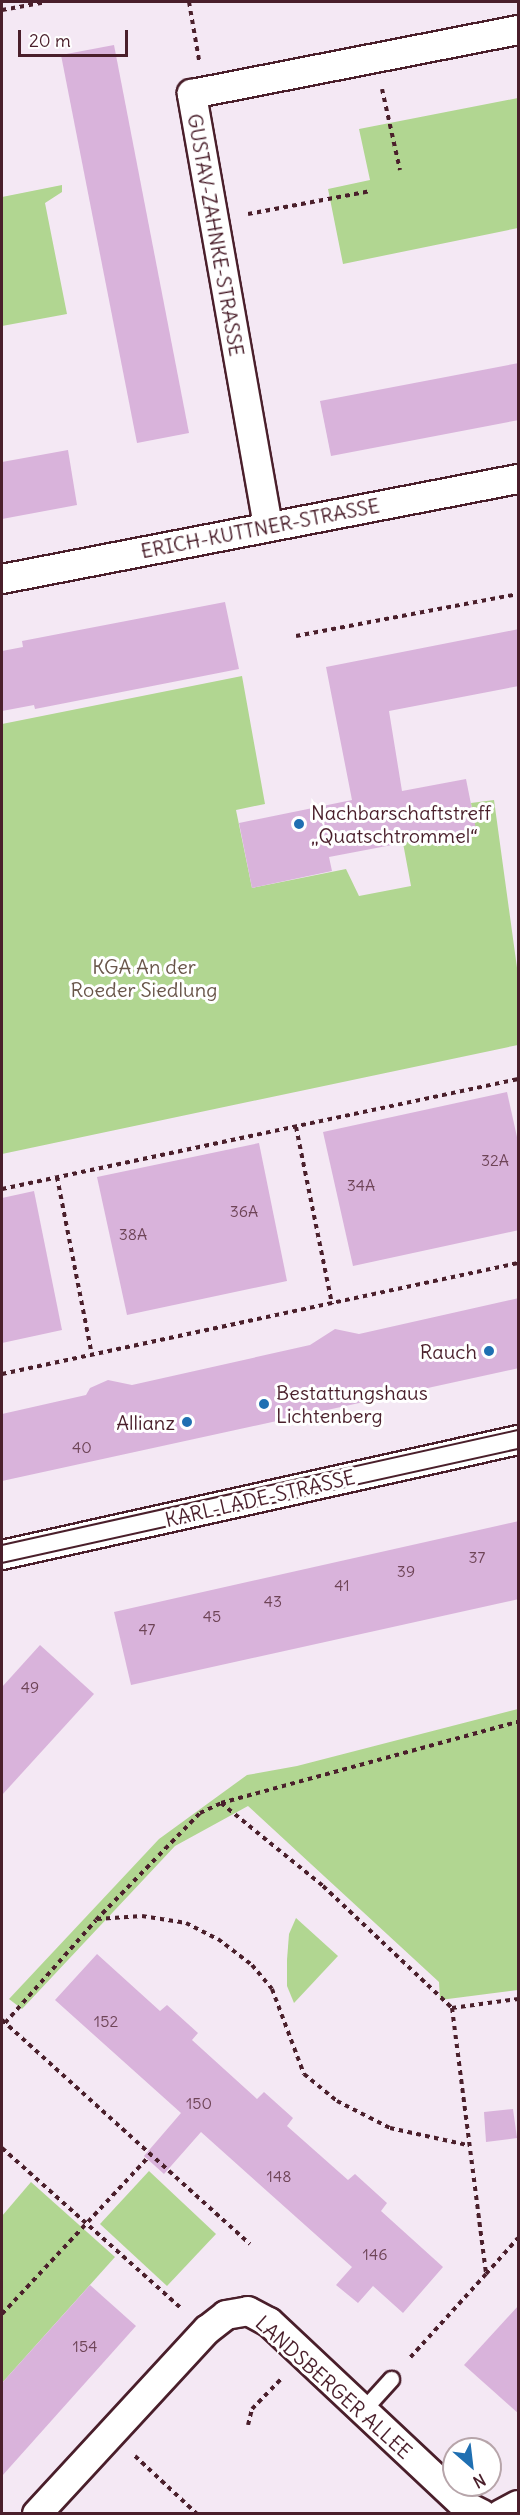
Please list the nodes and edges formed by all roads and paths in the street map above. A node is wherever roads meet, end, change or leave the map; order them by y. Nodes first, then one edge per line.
1 (46, 2) edge
2 (189, 2) edge
3 (2, 10) edge
4 (519, 30) edge
5 (375, 58) junction
6 (205, 91) junction
7 (400, 170) dead end
8 (371, 191) dead end
9 (214, 220) junction
10 (519, 479) edge
11 (268, 526) junction
12 (2, 579) edge
13 (519, 594) edge
14 (296, 636) dead end
15 (519, 1079) edge
16 (296, 1127) junction
17 (57, 1177) junction
18 (2, 1189) edge
19 (519, 1263) edge
20 (332, 1304) junction
21 (92, 1354) junction
22 (2, 1374) edge
23 (519, 1440) edge
24 (2, 1555) edge
25 (519, 1722) edge
26 (221, 1803) junction
27 (96, 1920) junction
28 (519, 1999) edge
29 (452, 2008) junction
30 (3, 2021) edge
31 (467, 2145) junction
32 (2, 2148) edge
33 (152, 2154) junction
34 (86, 2224) junction
35 (519, 2238) edge
36 (250, 2244) dead end
37 (486, 2274) junction
38 (2, 2314) edge
39 (187, 2314) dead end
40 (303, 2355) junction
41 (391, 2379) joint
42 (363, 2410) junction
43 (248, 2425) dead end
44 (110, 2433) junction
45 (519, 2505) edge
46 (37, 2514) edge
47 (197, 2514) edge
48 (482, 2514) edge
49 (501, 2514) edge

1 - 3 path
2 - 6 path
4 - 5 street, GUSTAV-ZAHNKE-STRASSE
5 - 6 street, GUSTAV-ZAHNKE-STRASSE
5 - 7 path
6 - 9 street, GUSTAV-ZAHNKE-STRASSE
8 - 9 path
9 - 11 street, GUSTAV-ZAHNKE-STRASSE
10 - 11 street, ERICH-KUTTNER-STRASSE
11 - 12 street, ERICH-KUTTNER-STRASSE
13 - 14 path
15 - 16 path
16 - 17 path
16 - 20 path
17 - 18 path
17 - 21 path
19 - 20 path
20 - 21 path
21 - 22 path
23 - 24 street, KARL-LADE-STRASSE
25 - 26 path
26 - 27 path
26 - 29 path
27 - 30 path
27 - 31 path
28 - 29 path
29 - 31 path
30 - 33 path
31 - 37 path
32 - 34 path
33 - 34 path
33 - 36 path
34 - 38 path
34 - 39 path
35 - 37 path
37 - 41 path
40 - 42 street, LANDSBERGER ALLEE
40 - 43 path
40 - 44 street, LANDSBERGER ALLEE
41 - 42 lane
42 - 48 street, LANDSBERGER ALLEE
44 - 46 street, LANDSBERGER ALLEE
44 - 47 path
45 - 49 street

